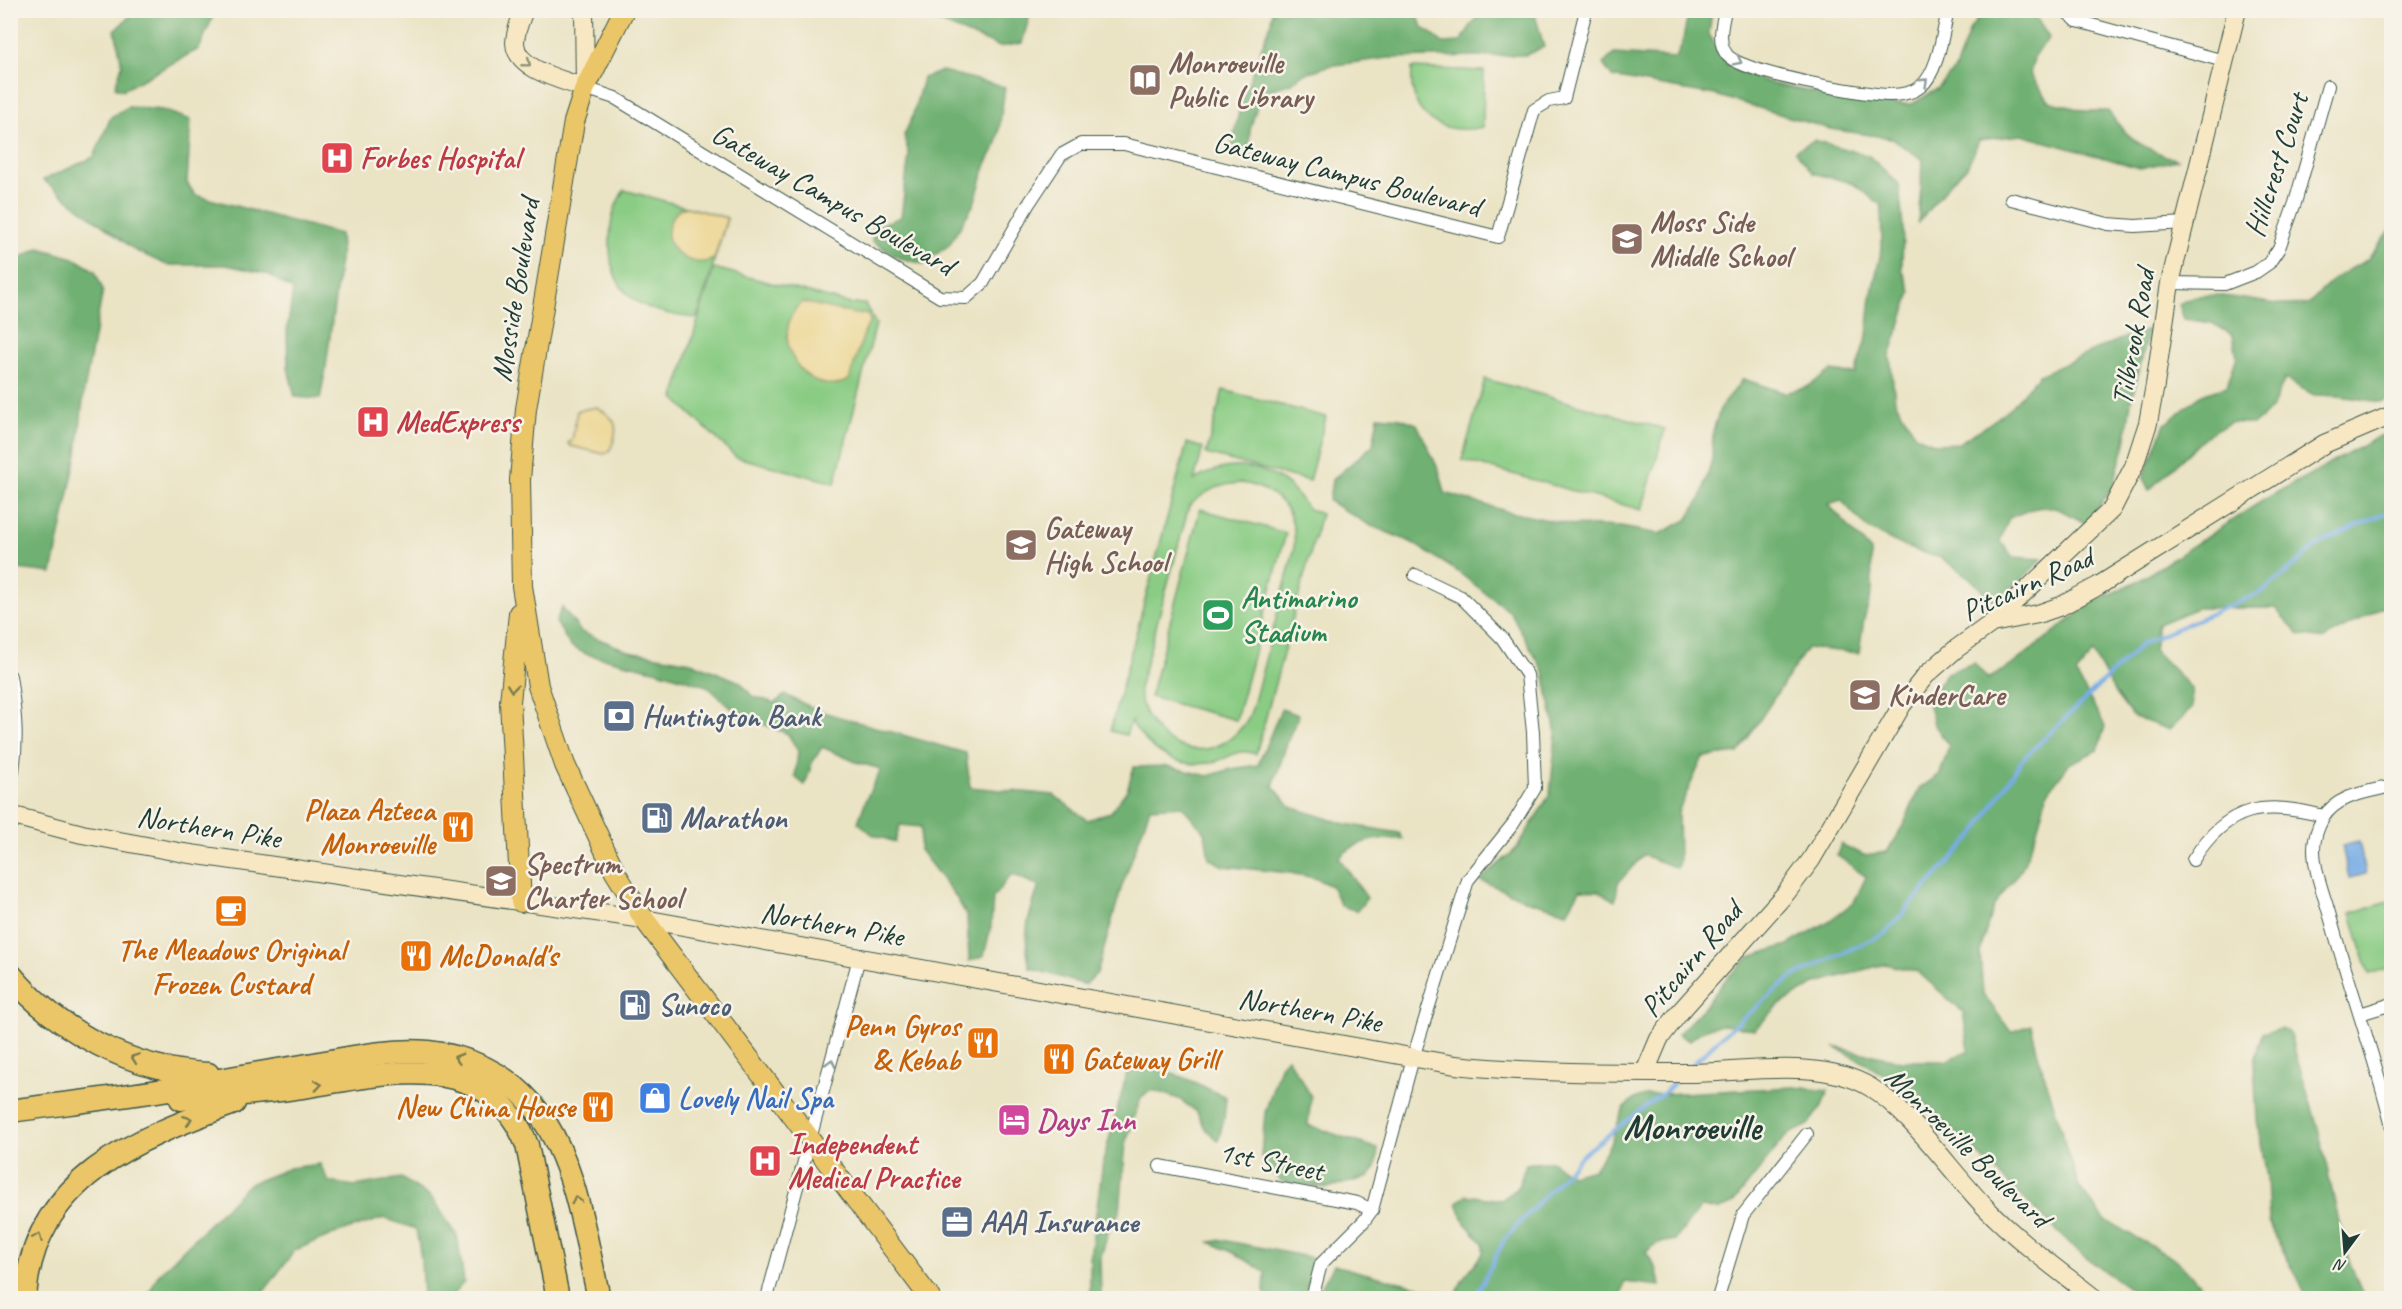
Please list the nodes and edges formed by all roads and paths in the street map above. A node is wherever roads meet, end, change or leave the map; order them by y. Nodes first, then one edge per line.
1 (524, 10) edge
2 (584, 10) edge
3 (624, 10) edge
4 (1586, 10) edge
5 (1725, 10) edge
6 (1948, 10) edge
7 (2064, 10) edge
8 (2237, 10) edge
9 (2080, 16) edge
10 (2224, 61) junction
11 (2328, 86) dead end
12 (585, 87) junction
13 (2011, 199) dead end
14 (2185, 223) junction
15 (2170, 283) junction
16 (2391, 415) edge
17 (1415, 575) dead end
18 (522, 586) junction
19 (1992, 623) junction
20 (10, 676) edge
21 (2391, 786) edge
22 (10, 787) edge
23 (10, 815) edge
24 (2325, 816) junction
25 (2193, 860) dead end
26 (521, 902) junction
27 (644, 919) junction
28 (859, 958) junction
29 (10, 974) edge
30 (2391, 1004) edge
31 (2360, 1014) junction
32 (1413, 1058) junction
33 (1645, 1072) junction
34 (257, 1083) junction
35 (10, 1112) edge
36 (10, 1122) edge
37 (2391, 1127) edge
38 (1807, 1134) dead end
39 (810, 1139) junction
40 (1160, 1166) dead end
41 (1372, 1210) junction
42 (25, 1299) edge
43 (558, 1299) edge
44 (599, 1299) edge
45 (767, 1299) edge
46 (930, 1299) edge
47 (1312, 1299) edge
48 (1718, 1299) edge
49 (2094, 1299) edge

1 -> 12 main road
2 - 12 main road
3 - 12 main road, Mosside Boulevard
4 - 12 street, Gateway Campus Boulevard
5 -> 6 street
7 - 9 street
8 - 10 main road, Tilbrook Road
9 - 10 street
10 - 14 main road, Tilbrook Road
11 - 15 street, Hillcrest Court
12 - 18 main road, Mosside Boulevard
13 - 14 street
14 - 15 main road, Tilbrook Road
15 - 19 main road, Tilbrook Road
16 - 19 main road, Pitcairn Road
17 - 32 street
18 -> 26 main road
18 - 27 main road, Mosside Boulevard
19 - 33 main road, Pitcairn Road
20 - 22 street
21 - 24 street
23 - 26 main road, Northern Pike
24 - 25 street
24 - 31 street
26 - 27 main road, Northern Pike
27 - 28 main road, Northern Pike
27 - 39 main road, Mosside Boulevard
28 - 32 main road, Northern Pike
39 -> 28 street
34 -> 29 highway
30 - 31 street
31 - 37 street
32 - 33 main road, Northern Pike
32 - 41 street
33 - 49 main road, Monroeville Boulevard
34 - 35 highway
34 - 36 highway
42 -> 34 highway
34 -> 43 highway
44 -> 34 highway
38 - 48 street
39 - 45 street
39 - 46 main road, Mosside Boulevard
40 - 41 street, 1st Street
41 - 47 street

